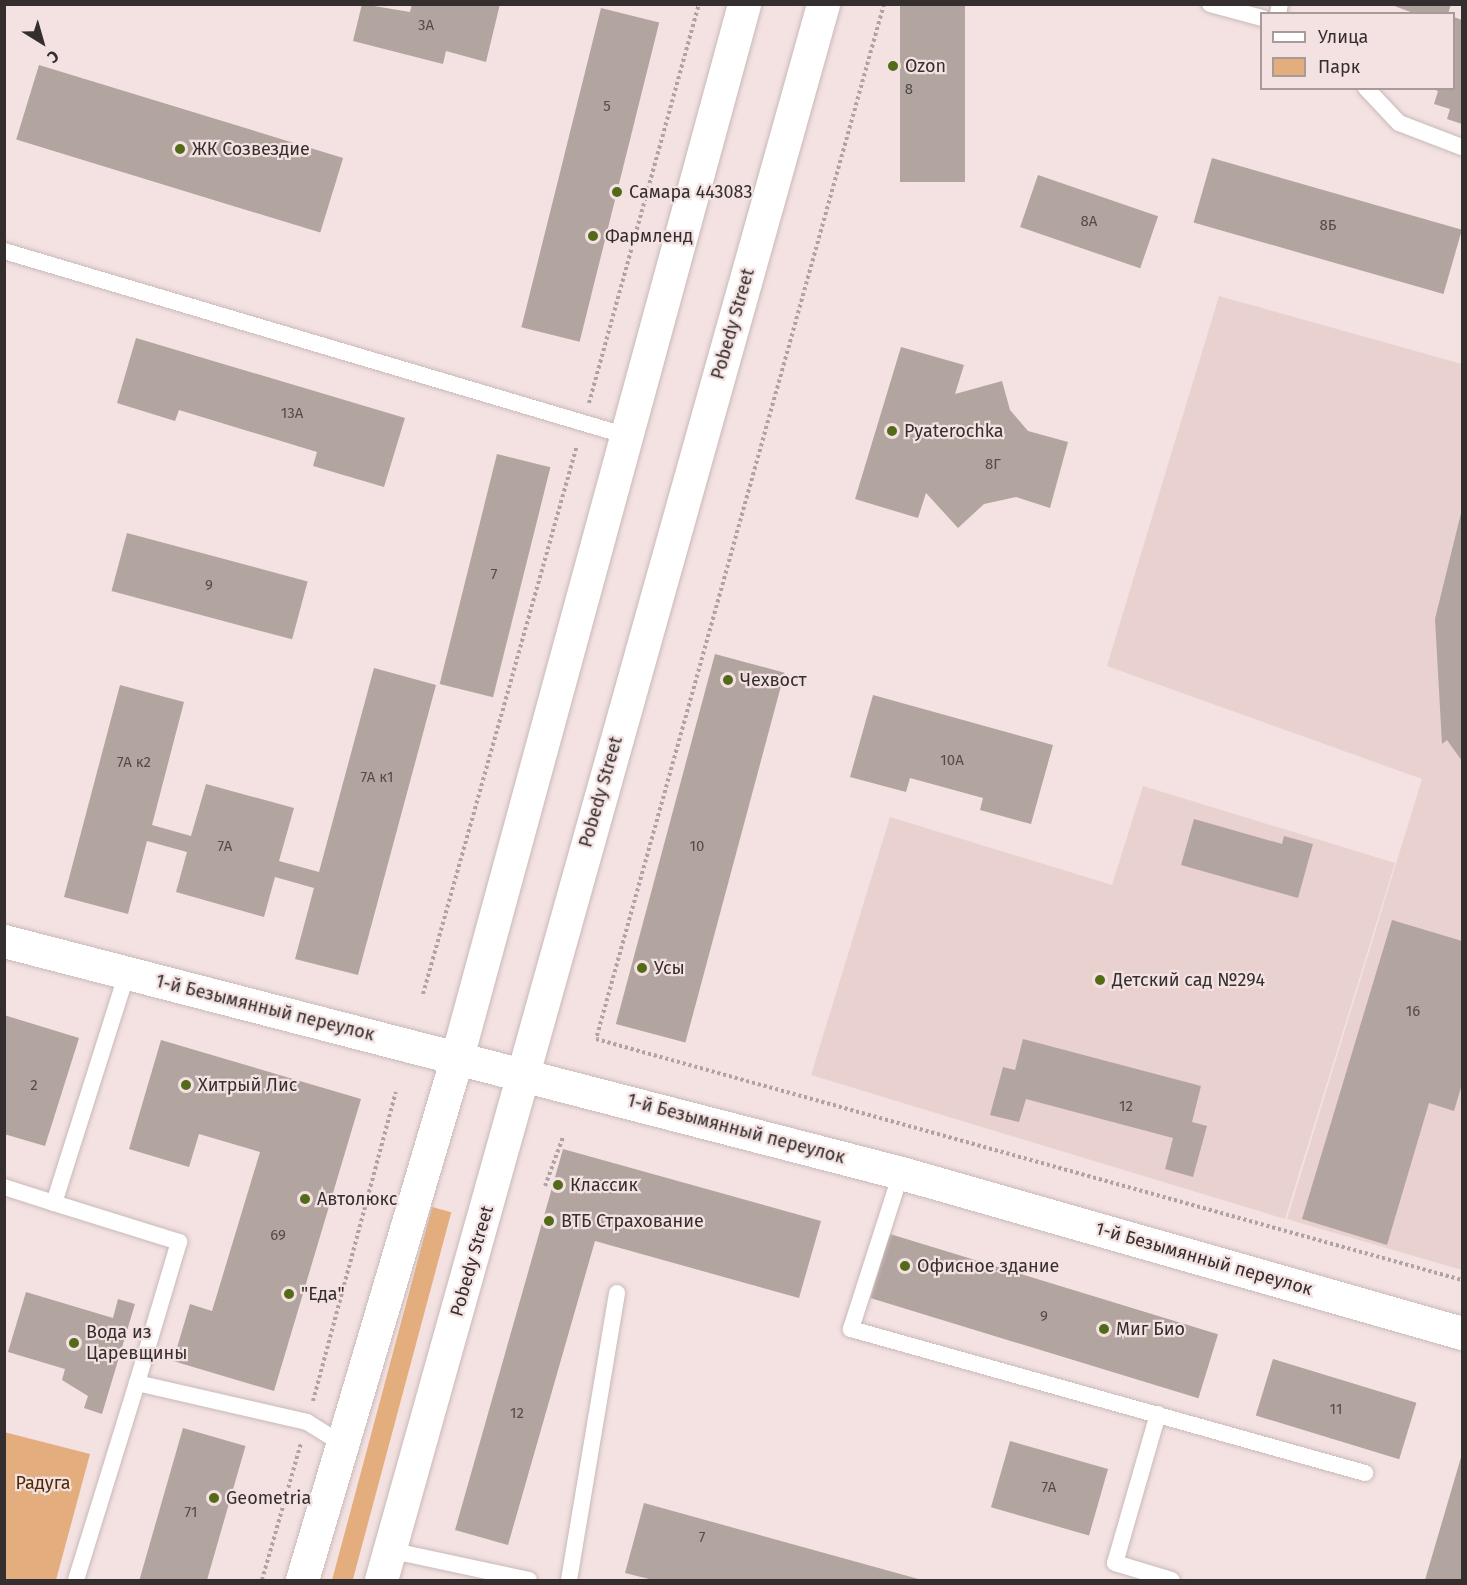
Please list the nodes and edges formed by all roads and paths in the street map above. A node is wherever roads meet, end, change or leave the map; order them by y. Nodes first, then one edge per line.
1 (699, 4) edge
2 (744, 4) edge
3 (824, 4) edge
4 (884, 4) edge
5 (1210, 4) edge
6 (1260, 17) edge
7 (1368, 90) edge
8 (1462, 147) edge
9 (4, 251) edge
10 (583, 423) junction
11 (624, 435) junction
12 (4, 941) edge
13 (127, 973) junction
14 (423, 994) dead end
15 (457, 1057) junction
16 (522, 1074) junction
17 (396, 1092) dead end
18 (563, 1137) dead end
19 (901, 1173) junction
20 (545, 1186) dead end
21 (4, 1187) edge
22 (54, 1203) junction
23 (1462, 1280) edge
24 (617, 1293) dead end
25 (1462, 1333) edge
26 (137, 1383) junction
27 (1158, 1414) junction
28 (307, 1422) junction
29 (341, 1443) junction
30 (1365, 1473) dead end
31 (389, 1550) junction
32 (76, 1581) edge
33 (262, 1581) edge
34 (303, 1581) edge
35 (381, 1581) edge
36 (529, 1581) edge
37 (569, 1581) edge
38 (1172, 1581) edge

1 - 10 path
2 - 11 main road
3 - 16 main road, Pobedy Street
4 - 23 path
5 - 6 lane
7 - 8 lane
9 - 10 lane
10 - 11 lane
10 - 14 path
11 - 15 main road
12 - 13 main road, 1-й Безымянный переулок
13 - 15 main road, 1-й Безымянный переулок
13 - 22 lane
15 - 16 main road, 1-й Безымянный переулок
15 - 29 main road
16 - 19 main road, 1-й Безымянный переулок
16 - 31 main road, Pobedy Street
17 - 28 path
18 - 20 path
19 - 25 main road, 1-й Безымянный переулок
19 - 27 lane
21 - 22 lane
22 - 26 lane
24 - 37 lane
26 - 28 lane
26 - 32 lane
27 - 30 lane
27 - 38 lane
28 - 29 lane
28 - 33 path
29 - 34 main road
31 - 35 main road, Pobedy Street
31 - 36 lane

